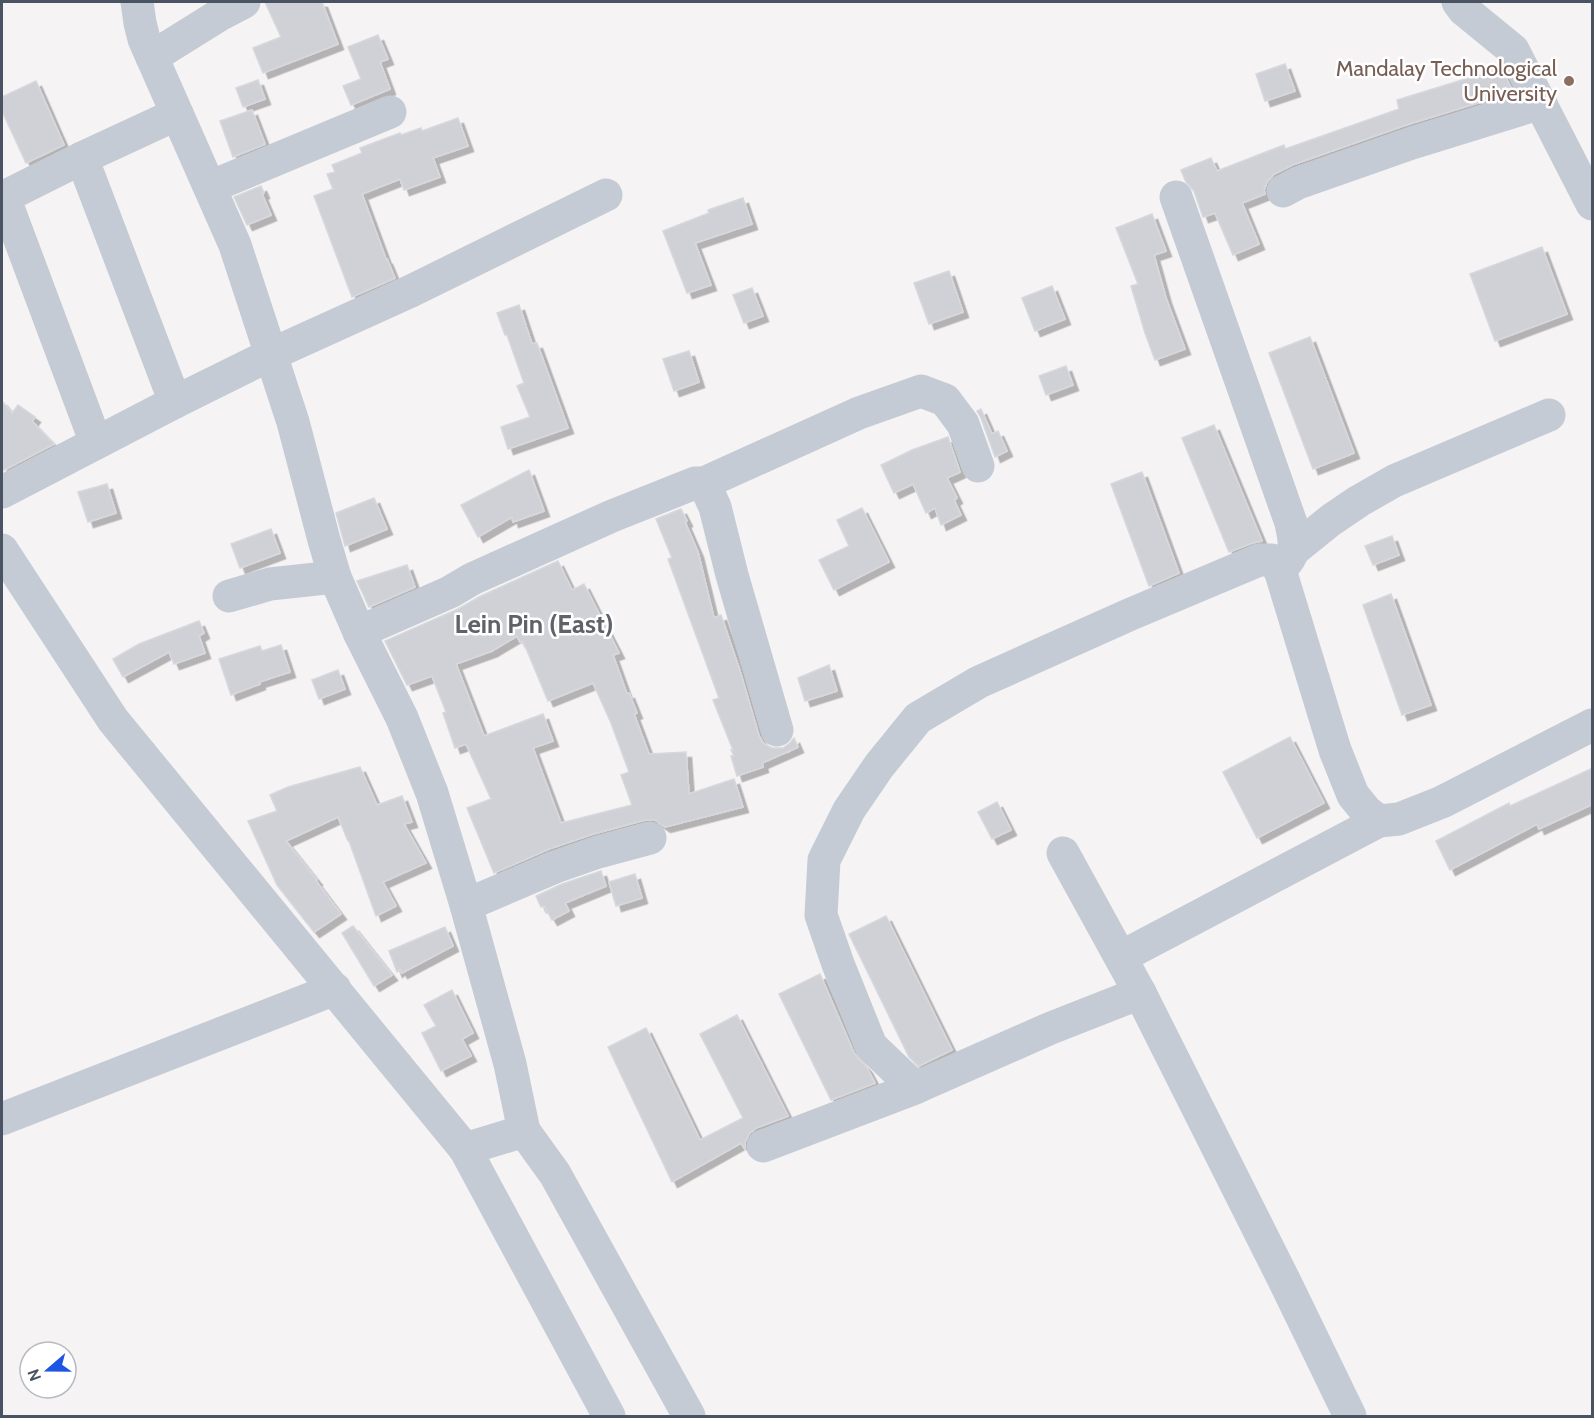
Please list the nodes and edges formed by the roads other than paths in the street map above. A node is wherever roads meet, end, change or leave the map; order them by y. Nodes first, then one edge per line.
1 (137, 2) edge
2 (244, 2) edge
3 (1458, 2) edge
4 (152, 57) junction
5 (1541, 103) junction
6 (390, 112) dead end
7 (177, 114) junction
8 (82, 158) junction
9 (210, 188) junction
10 (1283, 191) dead end
11 (606, 195) dead end
12 (1176, 197) dead end
13 (3, 198) edge
14 (1593, 204) edge
15 (272, 354) junction
16 (175, 402) junction
17 (1549, 415) dead end
18 (96, 443) junction
19 (978, 466) dead end
20 (704, 483) junction
21 (2, 492) edge
22 (2, 550) edge
23 (1288, 560) junction
24 (335, 577) junction
25 (229, 596) dead end
26 (359, 632) junction
27 (1593, 725) edge
28 (777, 730) dead end
29 (1379, 821) junction
30 (650, 838) dead end
31 (1063, 853) dead end
32 (466, 905) junction
33 (1121, 957) junction
34 (335, 989) junction
35 (1140, 993) junction
36 (915, 1088) junction
37 (2, 1119) edge
38 (524, 1131) junction
39 (763, 1146) dead end
40 (465, 1149) junction
41 (609, 1416) edge
42 (689, 1416) edge
43 (1350, 1416) edge

1 - 4 street
2 - 4 street
3 - 5 street
4 - 7 street
5 - 10 street
5 - 14 street
6 - 9 street
7 - 8 street
7 - 9 street
8 - 13 street
8 - 16 street
9 - 15 street
11 - 15 street
12 - 23 street
13 - 18 street
15 - 16 street
15 - 24 street
16 - 18 street
17 - 23 street
18 - 21 street
19 - 20 street
20 - 26 street
20 - 28 street
22 - 34 street
23 - 29 street
23 - 36 street
24 - 25 street
24 - 26 street
26 - 32 street
27 - 29 street
29 - 33 street
30 - 32 street
31 - 33 street
32 - 38 street
33 - 35 street
34 - 37 street
34 - 40 street
35 - 36 street
35 - 43 street
36 - 39 street
38 - 40 street
38 - 42 street
40 - 41 street

